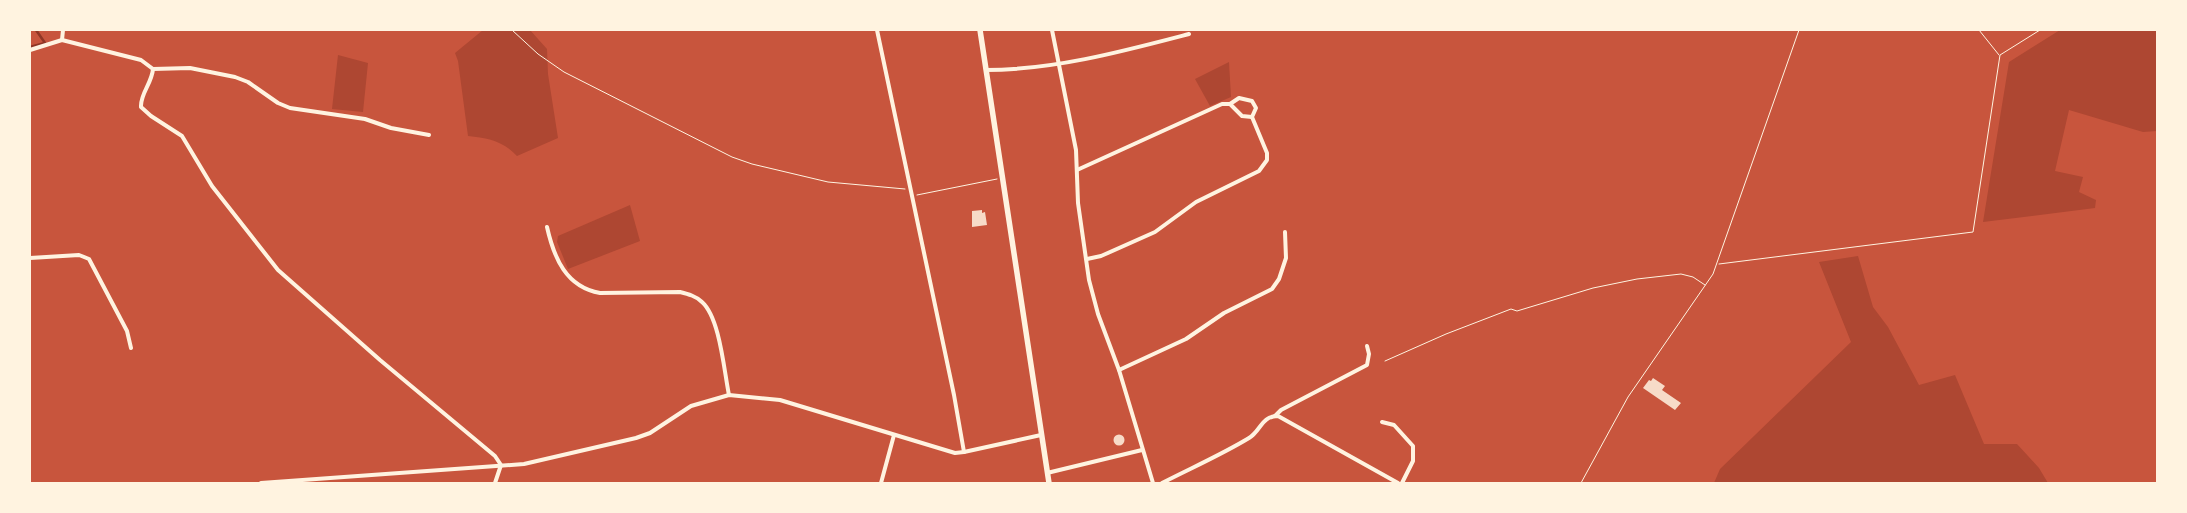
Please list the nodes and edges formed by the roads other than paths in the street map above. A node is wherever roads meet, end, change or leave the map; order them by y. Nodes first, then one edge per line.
1 (62, 30) edge
2 (877, 30) edge
3 (980, 30) edge
4 (1052, 30) edge
5 (1190, 34) dead end
6 (62, 40) junction
7 (30, 50) edge
8 (1060, 63) junction
9 (153, 69) junction
10 (986, 70) junction
11 (1230, 104) junction
12 (1252, 117) junction
13 (429, 135) dead end
14 (1078, 170) junction
15 (547, 227) dead end
16 (1286, 232) dead end
17 (30, 258) edge
18 (1087, 259) junction
19 (1367, 346) dead end
20 (131, 348) dead end
21 (1118, 370) junction
22 (729, 395) junction
23 (1275, 416) junction
24 (1382, 422) dead end
25 (894, 435) junction
26 (1041, 435) junction
27 (1142, 450) junction
28 (964, 452) junction
29 (501, 465) junction
30 (1047, 473) junction
31 (261, 483) edge
32 (495, 483) edge
33 (881, 483) edge
34 (1048, 483) edge
35 (1153, 483) edge
36 (1162, 483) edge
37 (1398, 483) edge
38 (1402, 483) edge

1 - 6 street
2 - 28 street
3 - 10 main road
4 - 8 street
5 - 8 street
6 - 7 street
6 - 9 street
8 - 10 street
8 - 14 street
9 - 13 street
9 - 29 street
10 - 26 main road
11 - 12 street
11 - 12 street
11 - 14 street
12 - 18 street
14 - 18 street
15 - 22 street
16 - 21 street
17 - 20 street
18 - 21 street
19 - 23 street
21 - 27 street
22 - 25 street
22 - 29 street
23 - 36 street
23 - 37 street
24 - 38 street
25 - 28 street
25 - 33 street
26 - 28 street
26 - 30 main road
27 - 30 street
27 - 35 street
29 - 31 street
29 - 32 street
30 - 34 main road

